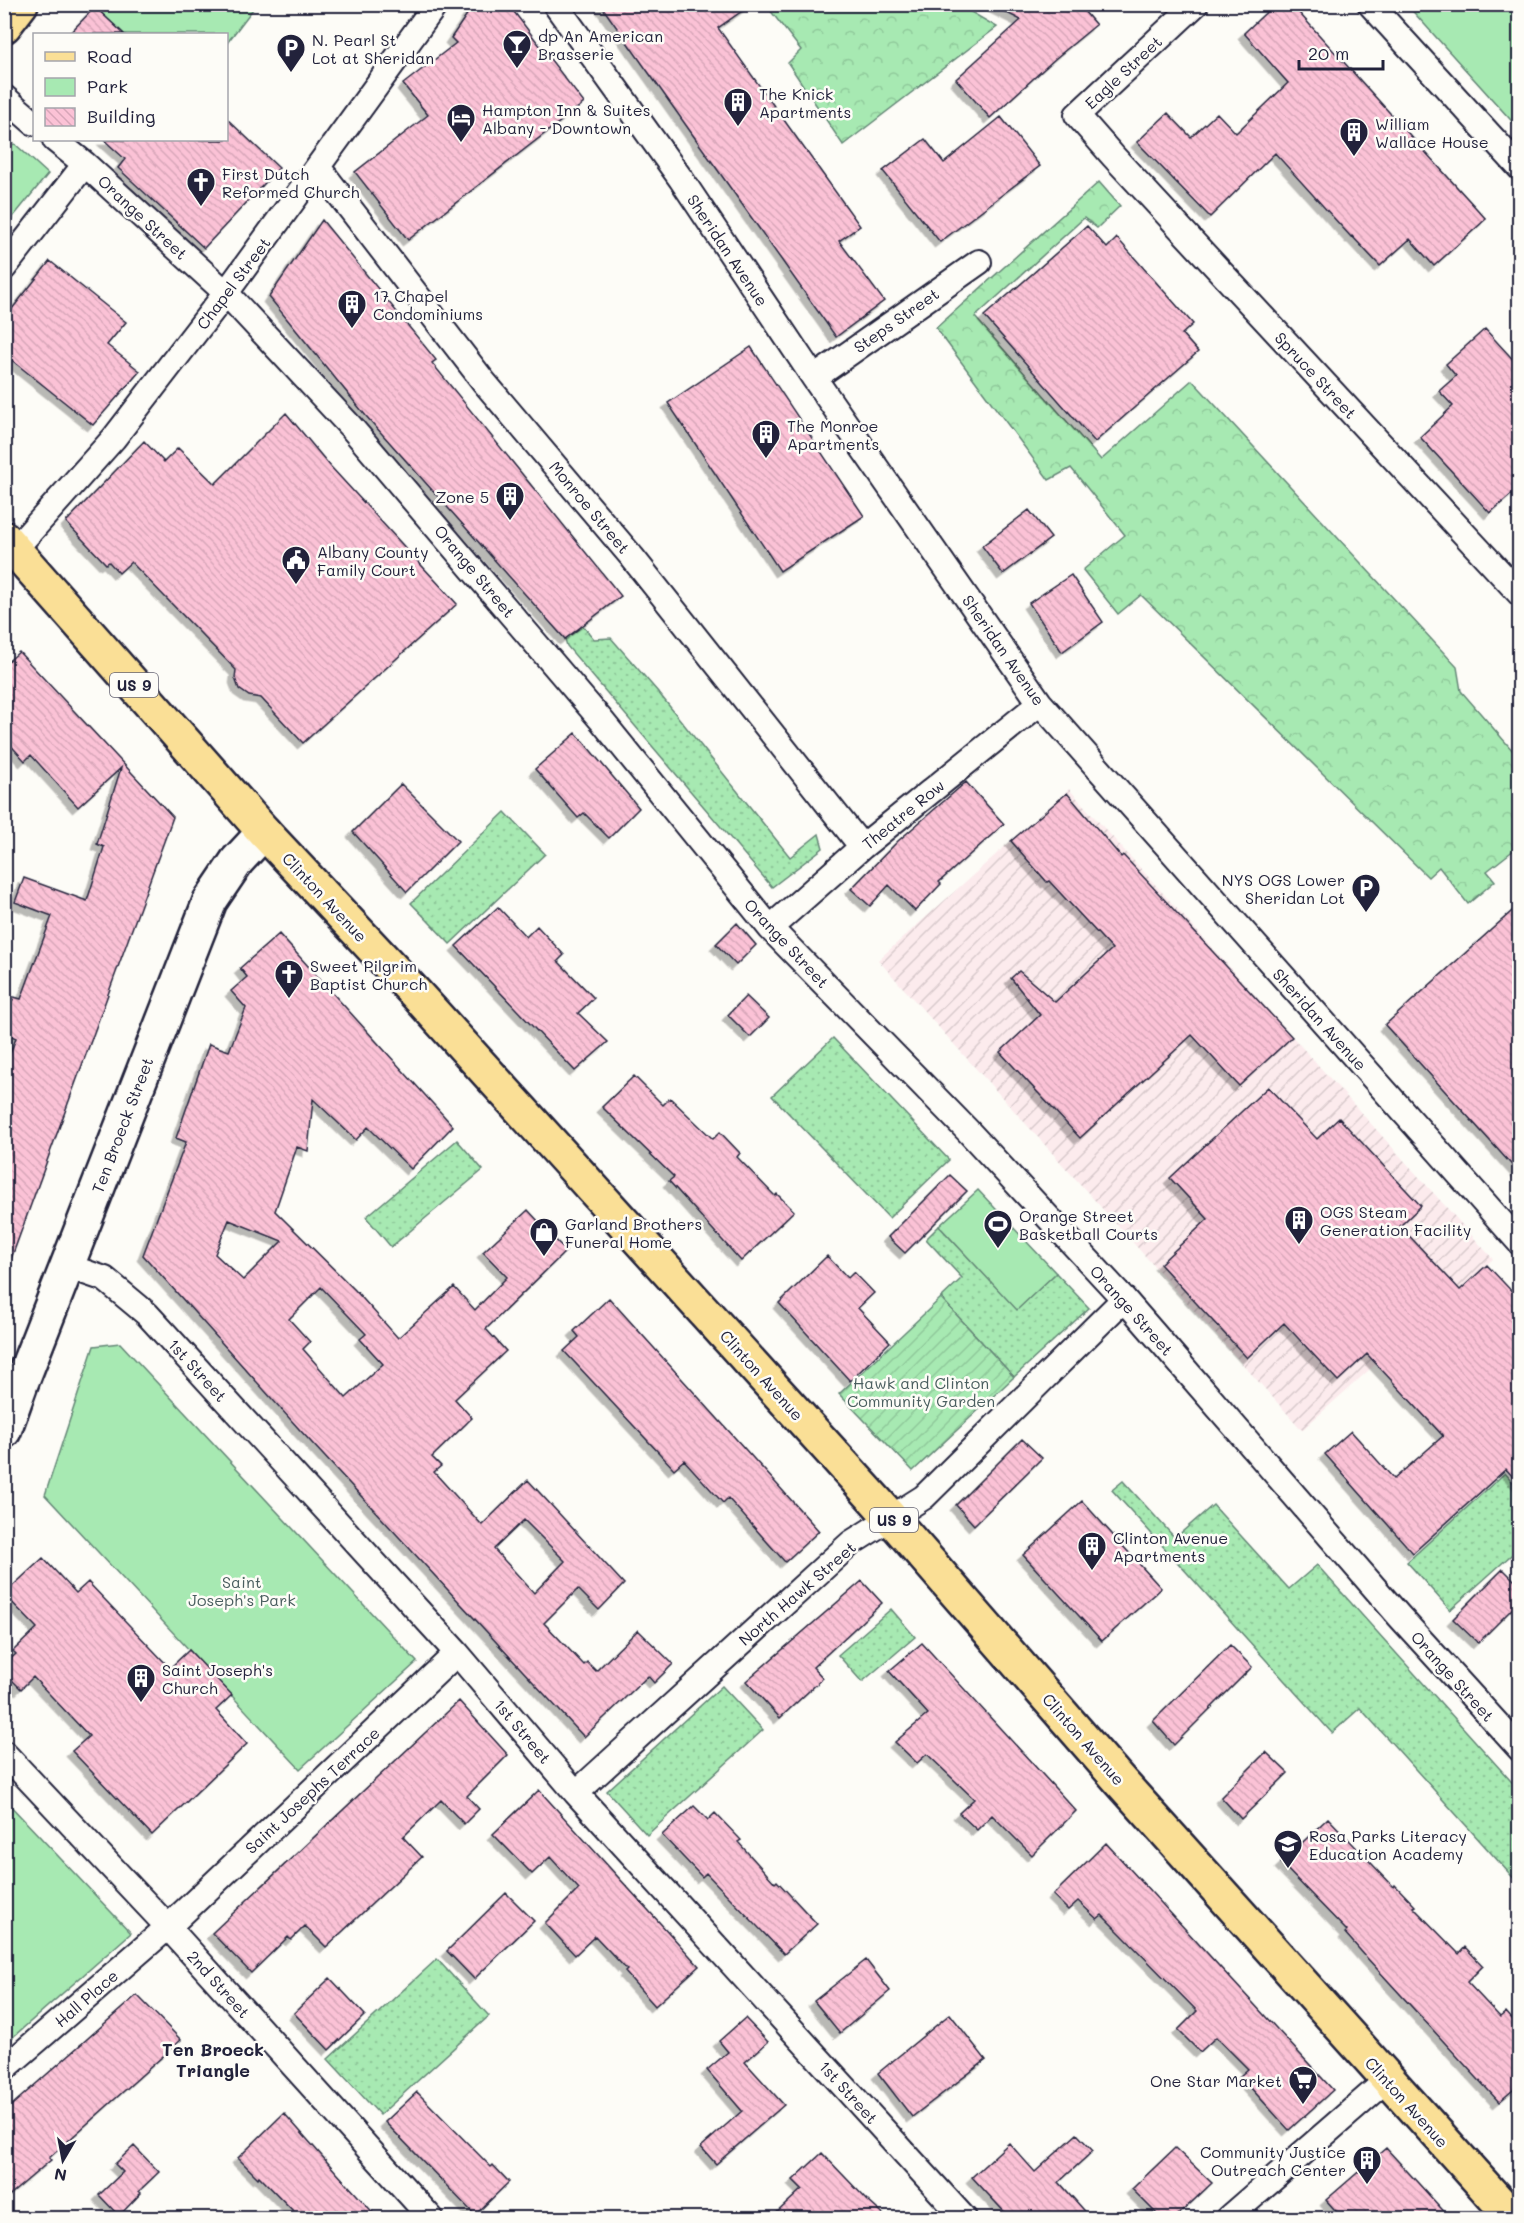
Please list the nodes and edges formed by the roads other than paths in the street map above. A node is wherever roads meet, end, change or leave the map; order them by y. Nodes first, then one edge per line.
1 (21, 4) edge
2 (436, 4) edge
3 (555, 4) edge
4 (1370, 4) edge
5 (1183, 9) edge
6 (4, 26) edge
7 (4, 96) edge
8 (1077, 114) joint
9 (33, 122) edge
10 (56, 141) edge
11 (85, 164) junction
12 (318, 168) junction
13 (1520, 168) edge
14 (979, 262) dead end
15 (4, 268) edge
16 (226, 293) junction
17 (814, 378) junction
18 (10, 544) edge
19 (1520, 594) edge
20 (1040, 703) junction
21 (264, 832) junction
22 (862, 847) junction
23 (770, 928) junction
24 (1520, 1243) edge
25 (67, 1266) junction
26 (1124, 1299) junction
27 (13, 1379) edge
28 (4, 1431) edge
29 (892, 1518) junction
30 (457, 1653) junction
31 (1520, 1749) edge
32 (4, 1753) edge
33 (576, 1793) junction
34 (168, 1927) junction
35 (4, 2069) edge
36 (1387, 2080) junction
37 (1513, 2211) edge
38 (431, 2218) edge
39 (964, 2218) edge
40 (1228, 2218) edge

1 - 6 main road
2 - 12 street, Chapel Street
3 - 17 street, Sheridan Avenue
4 - 13 street
5 - 8 street, Eagle Street
7 - 9 street
8 - 19 street, Spruce Street
10 - 11 street, Orange Street
11 - 15 street
11 - 16 street, Orange Street
12 - 16 street, Chapel Street
12 - 22 street, Monroe Street
14 - 17 street, Steps Street
16 - 18 street, Chapel Street
16 - 23 street, Orange Street
17 - 20 street, Sheridan Avenue
18 - 21 main road, Clinton Avenue / US 9
20 - 22 street, Theatre Row
20 - 24 street, Sheridan Avenue
21 - 25 street, Ten Broeck Street
21 - 29 main road, Clinton Avenue / US 9
22 - 23 street, Theatre Row
23 - 26 street, Orange Street
25 - 27 street, Ten Broeck Street
25 - 30 street, 1st Street
26 - 29 street, North Hawk Street
26 - 31 street, Orange Street
27 - 28 street, Ten Broeck Street
29 - 33 street, North Hawk Street
29 - 36 main road, Clinton Avenue / US 9
30 - 33 street, 1st Street
30 - 34 street, Saint Josephs Terrace
32 - 34 street, 2nd Street
33 - 39 street, 1st Street
34 - 35 street, Hall Place
34 - 38 street, 2nd Street
36 - 37 main road, Clinton Avenue / US 9
36 - 40 street

